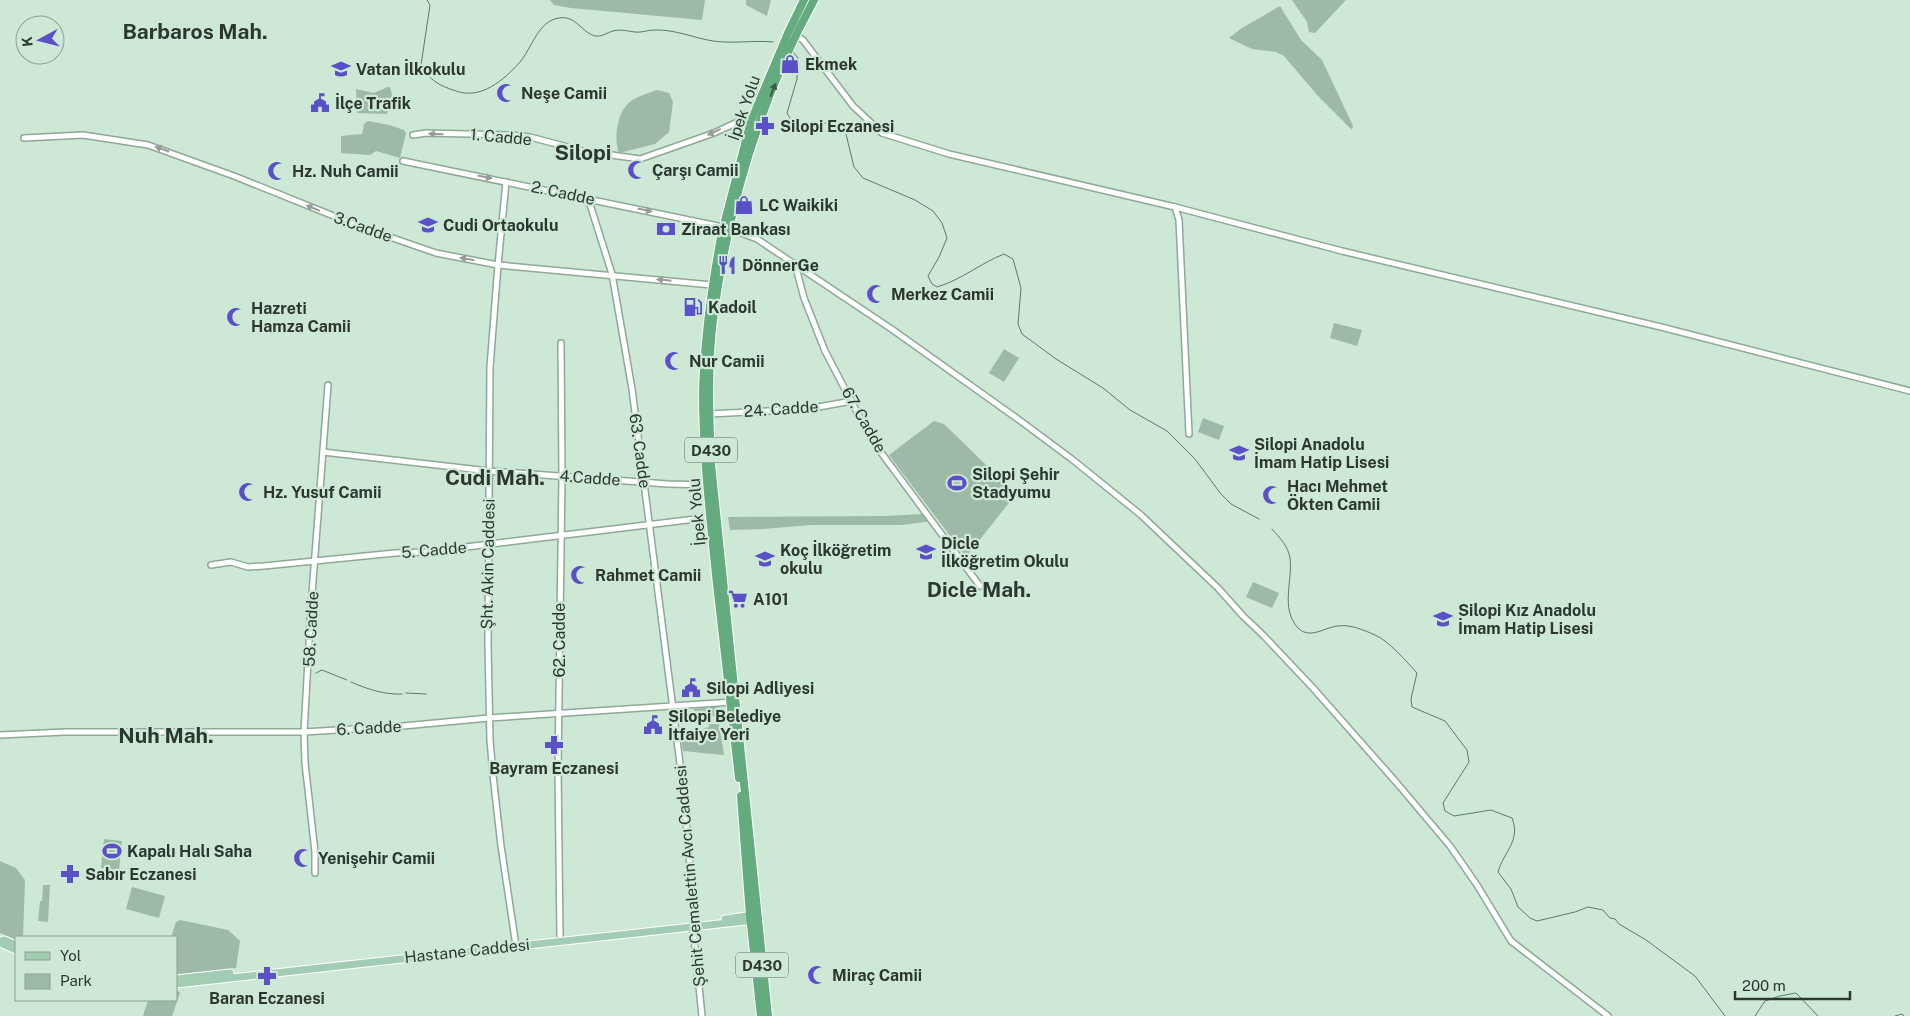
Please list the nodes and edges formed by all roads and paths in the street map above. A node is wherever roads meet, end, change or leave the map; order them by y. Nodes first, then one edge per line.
1 (804, 0) edge
2 (814, 0) edge
3 (795, 36) junction
4 (755, 124) junction
5 (412, 135) dead end
6 (24, 138) dead end
7 (403, 161) dead end
8 (506, 182) junction
9 (588, 198) junction
10 (1175, 207) junction
11 (726, 228) junction
12 (498, 264) junction
13 (795, 264) junction
14 (612, 274) junction
15 (712, 285) junction
16 (562, 343) dead end
17 (328, 385) dead end
18 (1910, 391) edge
19 (852, 401) junction
20 (709, 414) junction
21 (1189, 434) dead end
22 (323, 452) junction
23 (489, 471) junction
24 (562, 476) junction
25 (644, 482) junction
26 (708, 486) junction
27 (713, 517) junction
28 (649, 524) junction
29 (560, 535) junction
30 (488, 545) junction
31 (315, 561) junction
32 (211, 564) dead end
33 (980, 586) dead end
34 (734, 702) junction
35 (672, 707) junction
36 (559, 713) junction
37 (489, 718) junction
38 (304, 732) junction
39 (0, 735) edge
40 (315, 873) dead end
41 (754, 918) junction
42 (694, 925) junction
43 (560, 937) junction
44 (0, 942) edge
45 (515, 944) junction
46 (15, 945) edge
47 (15, 950) edge
48 (178, 979) edge
49 (178, 984) edge
50 (702, 1016) edge
51 (761, 1016) edge
52 (768, 1016) edge
53 (1608, 1016) edge

1 - 4 highway, İpek Yolu / D430
2 - 3 highway, D430
4 -> 3 highway, D430
3 - 10 street
4 -> 5 street, 1. Cadde
4 - 11 highway, D430
12 -> 6 street, 3.Cadde
7 -> 8 street, 2. Cadde
8 - 9 street, 2. Cadde
8 - 12 street, Şht. Akin Caddesi
9 -> 11 street, 2. Cadde
9 - 14 street, 63. Cadde
10 - 18 street
10 - 21 street
11 - 13 street, 2. Cadde
11 - 15 highway, İpek Yolu / D430
11 - 20 highway, D430
12 - 14 street, 3.Cadde
12 - 23 street, Şht. Akin Caddesi
13 - 19 street, 67. Cadde
13 - 53 street, 2. Cadde
15 -> 14 street, 3.Cadde
14 - 25 street, 63. Cadde
15 - 26 highway, İpek Yolu / D430
16 - 24 street, 62. Cadde
17 - 22 street, 58. Cadde
19 - 20 street, 24. Cadde
19 - 33 street, 67. Cadde
20 - 27 highway, D430
22 - 23 street, 4.Cadde
22 - 31 street, 58. Cadde
23 - 24 street, 4.Cadde
23 - 30 street, Şht. Akin Caddesi
24 - 25 street, 4.Cadde
24 - 29 street, 62. Cadde
25 - 26 street, 4.Cadde
25 - 28 street, 63. Cadde
26 - 27 highway, İpek Yolu / D430
27 - 28 street, 5. Cadde
27 - 34 highway, D430
28 - 29 street, 5. Cadde
28 - 35 street, 63. Cadde
29 - 30 street, 5. Cadde
29 - 36 street, 62. Cadde
30 - 31 street, 5. Cadde
30 - 37 street, Şht. Akin Caddesi
31 - 32 street, 5. Cadde
31 - 38 street, 58. Cadde
34 - 35 street, 6. Cadde
34 - 41 highway, D430
35 - 36 street, 6. Cadde
35 - 42 street, Şehit Cemalettin Avcı Caddesi
36 - 37 street, 6. Cadde
36 - 43 street, 62. Cadde
37 - 38 street, 6. Cadde
37 - 45 street, Şht. Akin Caddesi
38 - 39 street, 6. Cadde
38 - 40 street, 58. Cadde
41 - 42 main road, Hastane Caddesi
41 - 51 highway, D430
41 - 52 highway, D430
42 - 43 main road, Hastane Caddesi
42 - 45 main road, Hastane Caddesi
42 - 50 street, Şehit Cemalettin Avcı Caddesi
43 - 45 main road, Hastane Caddesi
44 - 46 main road
44 - 47 main road
45 - 48 main road, Hastane Caddesi
45 - 49 main road, Hastane Caddesi

